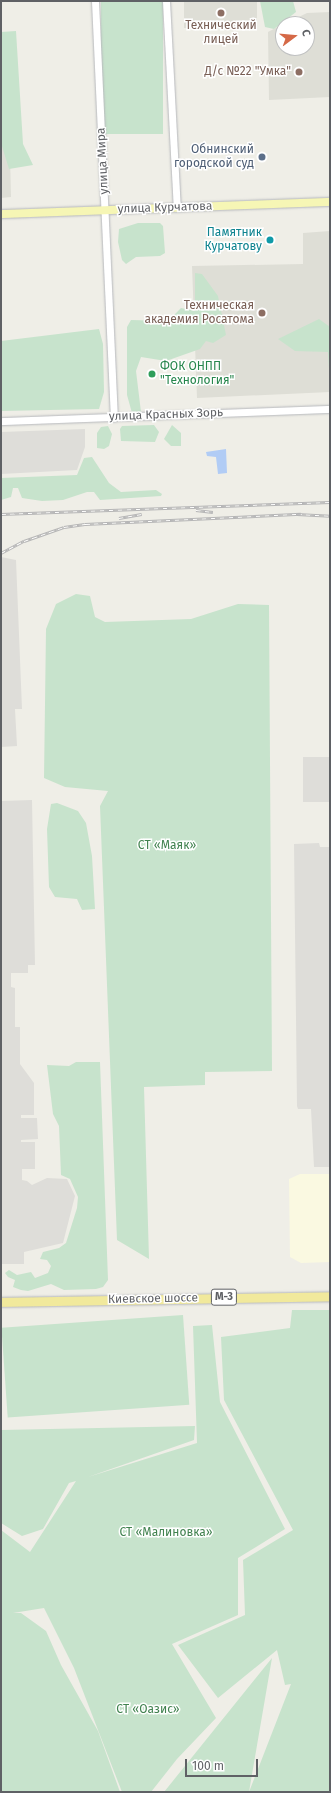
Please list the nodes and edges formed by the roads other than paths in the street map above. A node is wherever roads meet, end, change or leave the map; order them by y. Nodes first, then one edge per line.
1 (95, 1) edge
2 (166, 1) edge
3 (330, 202) edge
4 (177, 208) junction
5 (105, 210) junction
6 (1, 214) edge
7 (330, 408) edge
8 (114, 418) junction
9 (1, 421) edge
10 (330, 1296) edge
11 (1, 1302) edge

1 - 5 street, улица Мира
2 - 4 street
3 - 4 main road, улица Курчатова
4 - 5 main road, улица Курчатова
5 - 6 main road, улица Курчатова
5 - 8 street, улица Мира
7 - 8 street, улица Красных Зорь
8 - 9 street, улица Красных Зорь
10 - 11 highway, Киевское шоссе / М-3

